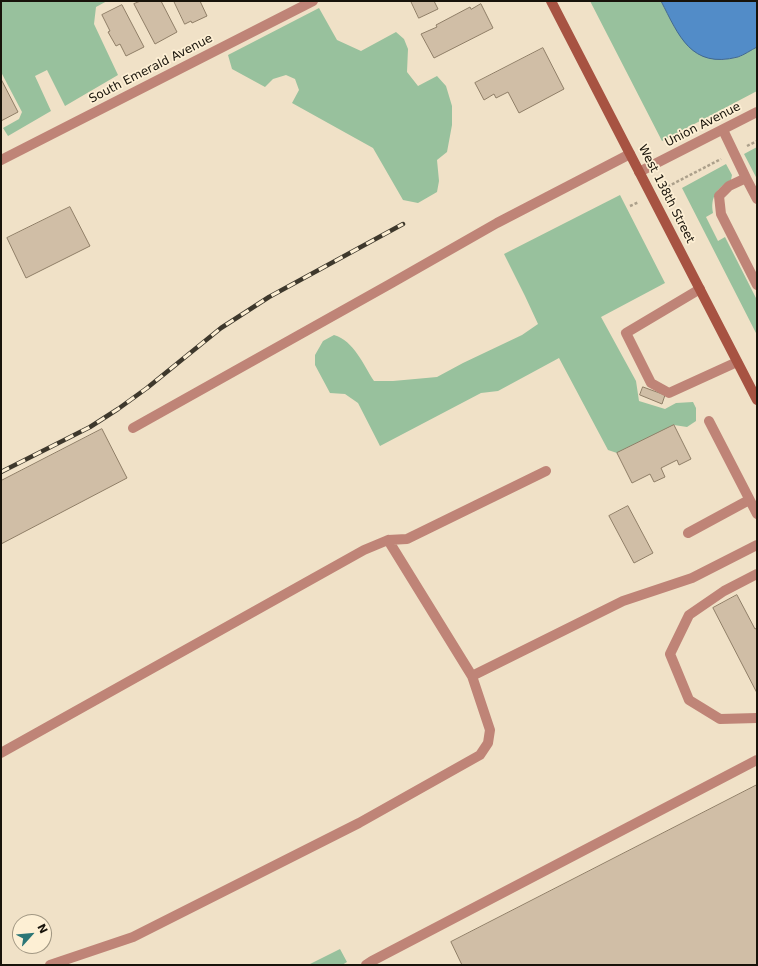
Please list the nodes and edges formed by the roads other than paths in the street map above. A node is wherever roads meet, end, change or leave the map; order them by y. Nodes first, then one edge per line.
1 (313, 1) edge
2 (551, 1) edge
3 (757, 112) edge
4 (723, 130) junction
5 (630, 154) junction
6 (1, 160) edge
7 (639, 172) junction
8 (746, 178) junction
9 (757, 199) edge
10 (757, 285) edge
11 (700, 289) junction
12 (738, 362) junction
13 (757, 400) edge
14 (709, 421) dead end
15 (133, 428) dead end
16 (546, 471) dead end
17 (749, 500) junction
18 (757, 514) edge
19 (688, 533) dead end
20 (388, 540) junction
21 (757, 545) edge
22 (757, 574) edge
23 (472, 676) junction
24 (757, 718) edge
25 (1, 753) edge
26 (757, 760) edge
27 (50, 965) edge
28 (366, 965) edge

1 - 6 street, South Emerald Avenue
2 - 5 street, West 138th Street
3 - 4 street, Union Avenue
4 - 7 street, Union Avenue
4 - 8 street
5 - 7 street, West 138th Street
5 - 15 street
7 - 11 street, West 138th Street
8 - 9 street
8 - 10 street
11 - 12 street, West 138th Street
11 - 12 street
12 - 13 street, West 138th Street
14 - 17 street
16 - 20 street
17 - 18 street
17 - 19 street
20 - 23 street
20 - 25 street
21 - 23 street
22 - 24 street
23 - 27 street
26 - 28 street

